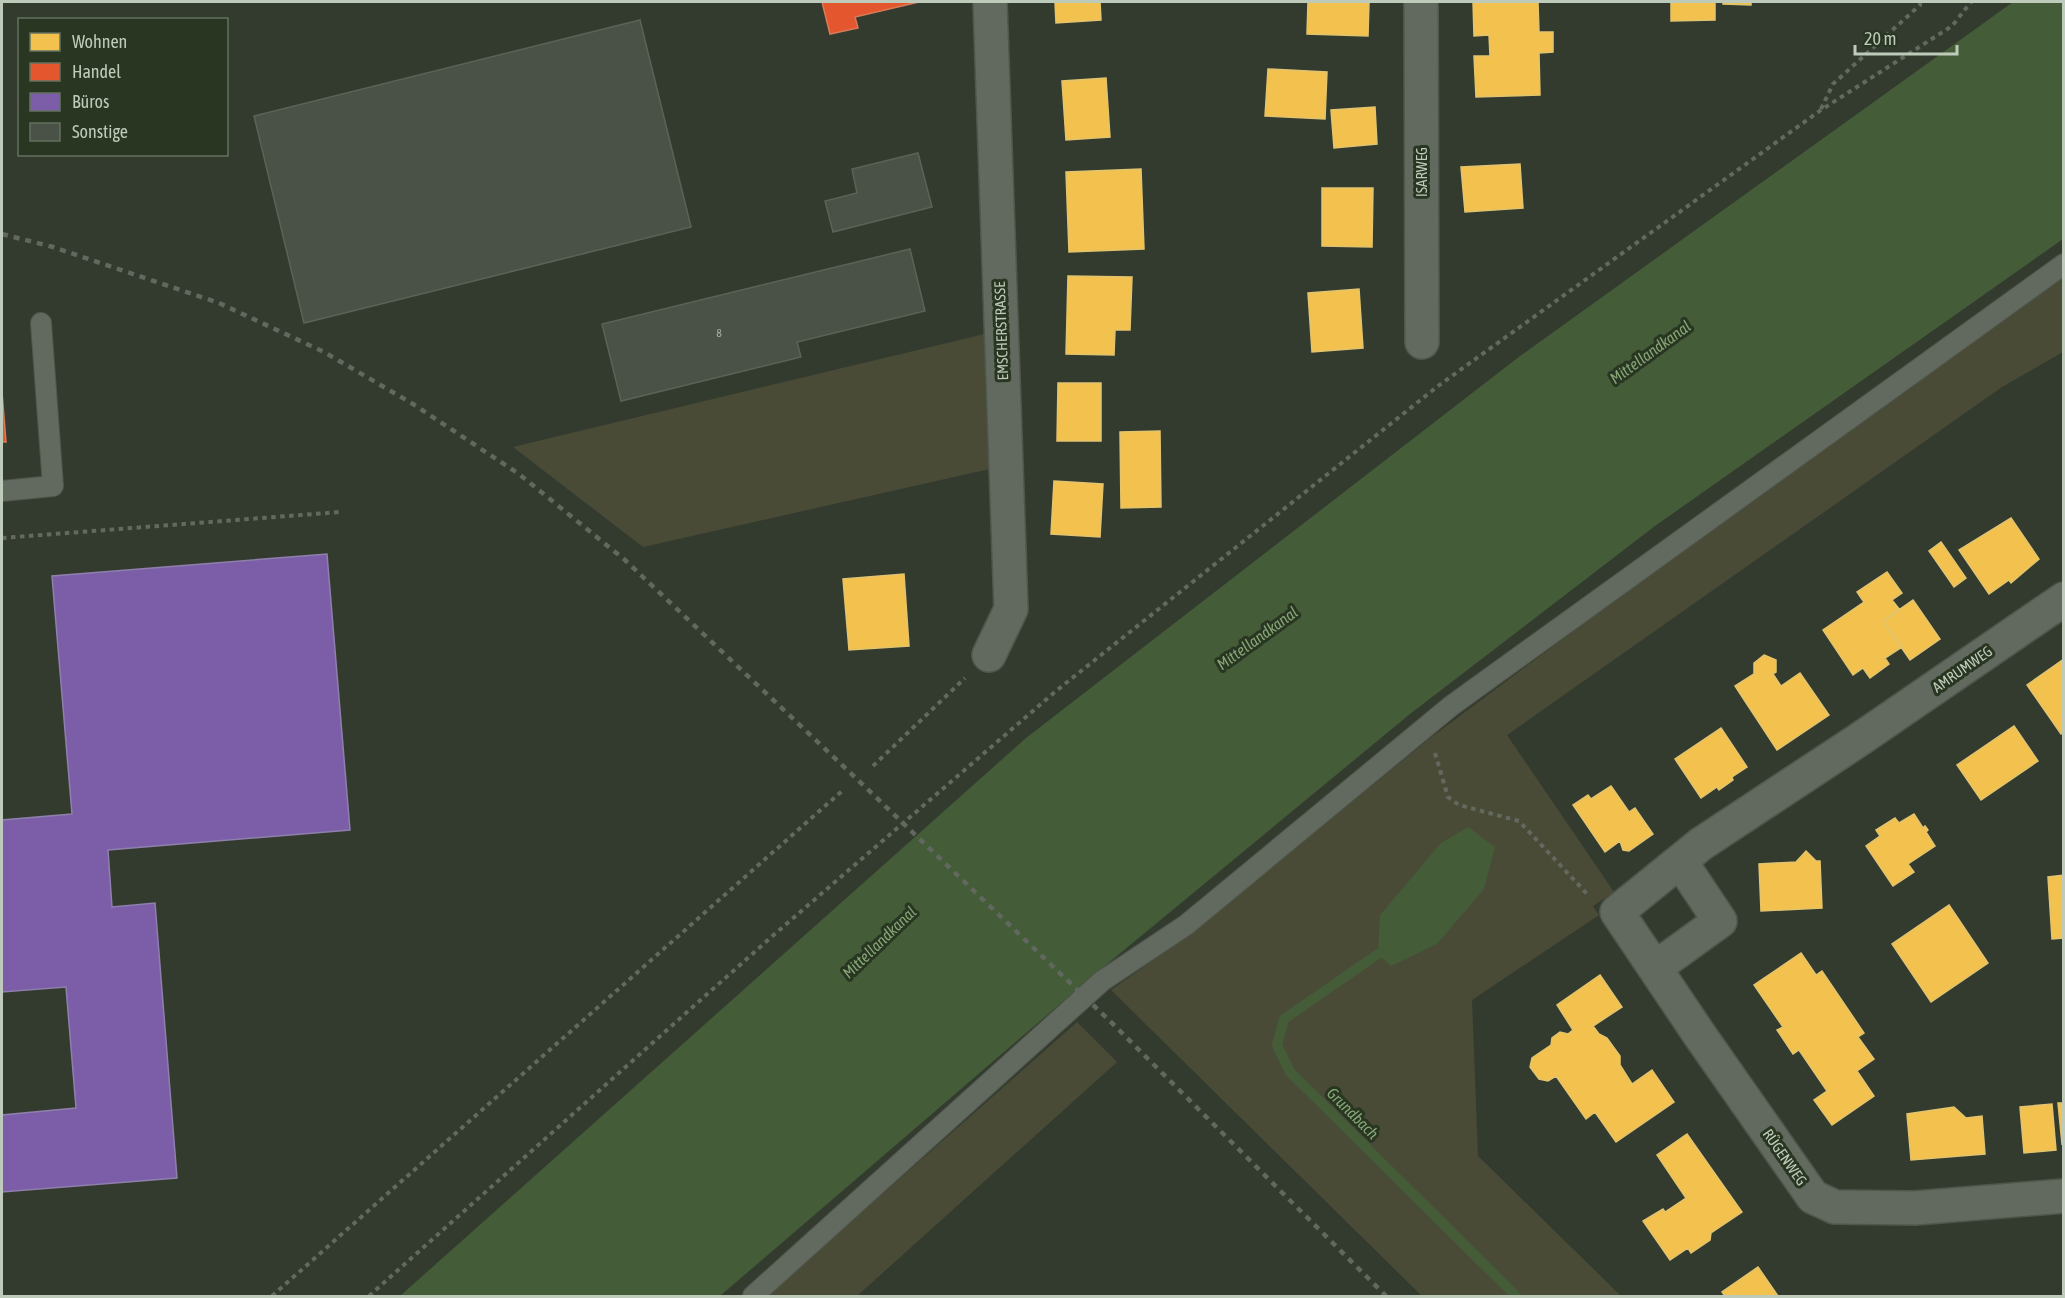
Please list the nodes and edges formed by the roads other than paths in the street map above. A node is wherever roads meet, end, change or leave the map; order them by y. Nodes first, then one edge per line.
1 (990, 2) edge
2 (1421, 2) edge
3 (2064, 264) edge
4 (40, 323) dead end
5 (1422, 342) dead end
6 (2, 491) edge
7 (2064, 599) edge
8 (989, 655) road end
9 (1680, 861) junction
10 (1655, 968) junction
11 (2064, 1196) edge
12 (753, 1296) edge

1 - 8 street, EMSCHERSTRASSE
2 - 5 street, ISARWEG
3 - 12 lane
4 - 6 lane
7 - 9 street, AMRUMWEG
9 - 10 street, RÜGENWEG
9 - 10 street
10 - 11 street, RÜGENWEG

